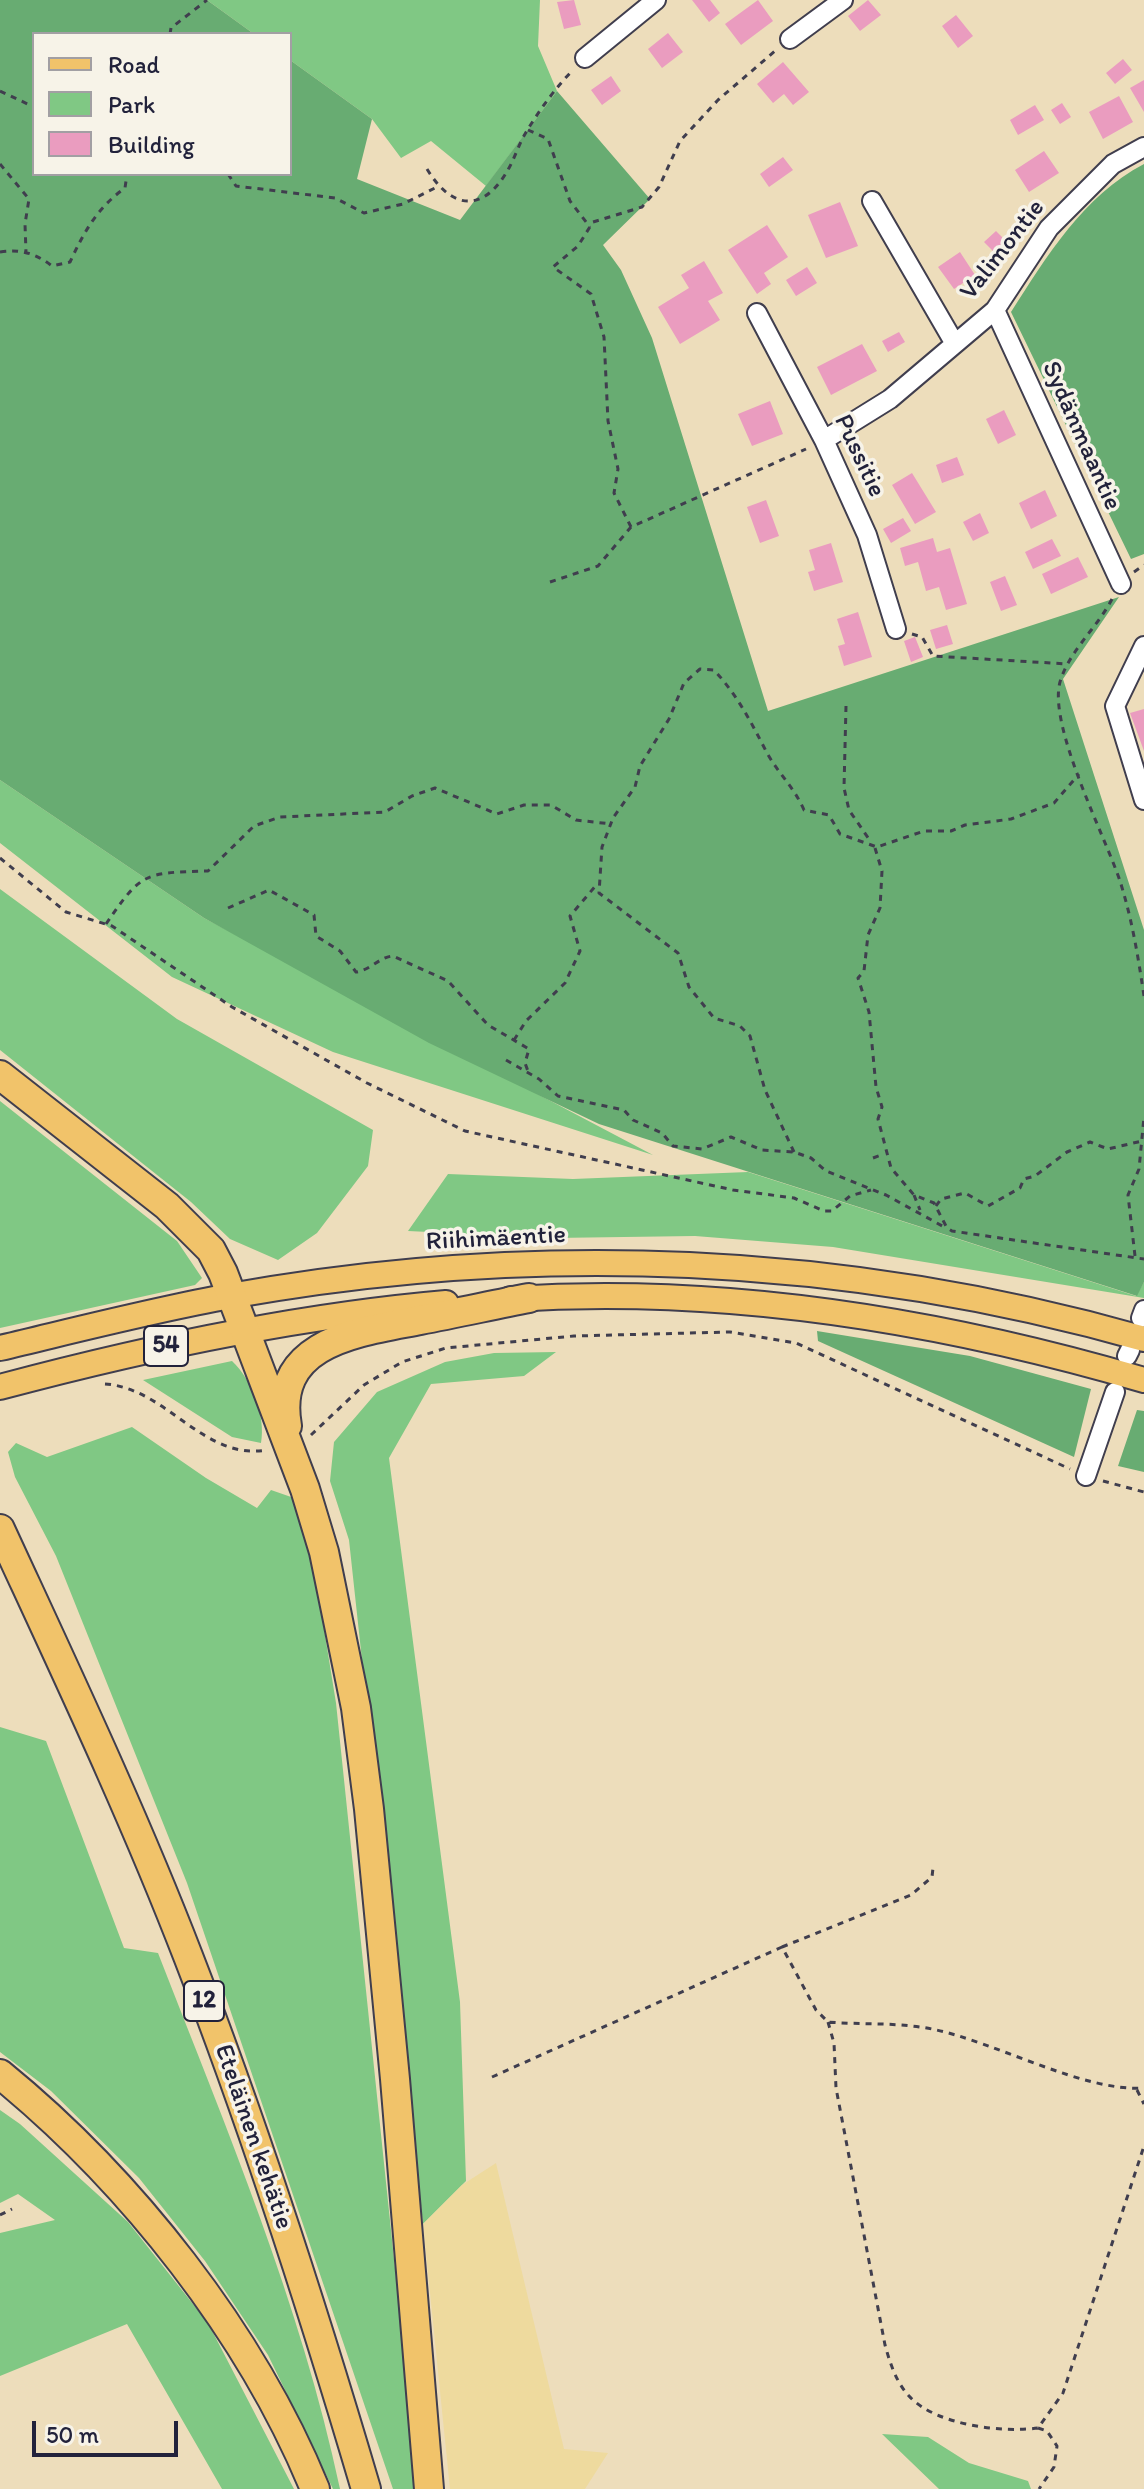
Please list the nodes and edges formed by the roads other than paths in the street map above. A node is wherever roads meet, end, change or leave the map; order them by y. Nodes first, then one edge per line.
1 (656, 0) edge
2 (843, 0) edge
3 (790, 39) road end
4 (585, 58) road end
5 (1144, 147) edge
6 (872, 201) dead end
7 (995, 310) junction
8 (757, 313) dead end
9 (955, 344) junction
10 (824, 440) junction
11 (1121, 584) road end
12 (896, 629) road end
13 (1144, 646) edge
14 (1144, 800) edge
15 (0, 1075) edge
16 (231, 1296) junction
17 (529, 1298) junction
18 (243, 1331) junction
19 (1137, 1335) edge
20 (0, 1348) edge
21 (1144, 1380) edge
22 (0, 1387) edge
23 (1115, 1392) dead end
24 (292, 1450) junction
25 (1086, 1476) road end
26 (0, 1529) edge
27 (0, 2074) edge
28 (315, 2489) edge
29 (366, 2489) edge
30 (429, 2489) edge

1 - 4 street
2 - 3 street
5 - 7 street, Valimontie
6 - 9 street
7 - 9 street, Valimontie
7 - 11 street, Sydänmaantie
8 - 10 street, Pussitie
9 - 10 street, Valimontie
10 - 12 street, Pussitie
13 - 14 street
15 - 16 highway
16 - 18 highway
16 - 19 main road, Riihimäentie
16 - 20 main road, Riihimäentie / 54
17 - 18 main road
17 - 21 main road
17 - 24 highway
18 - 22 main road, 54
18 - 24 highway
23 - 25 street
24 - 30 highway
26 - 29 highway, Eteläinen kehätie / 12
27 - 28 highway

